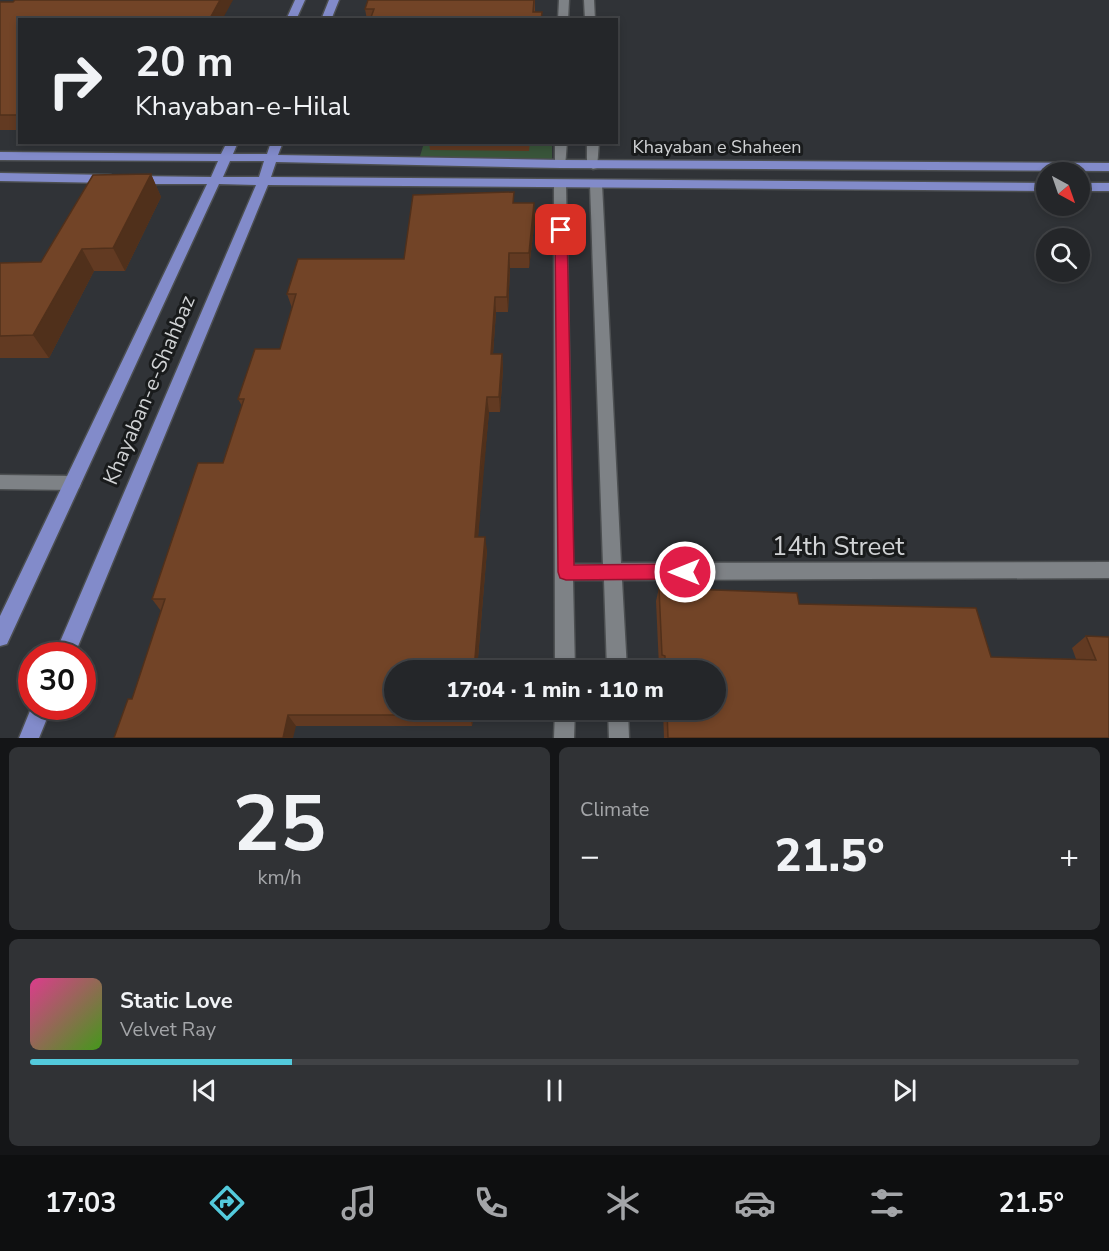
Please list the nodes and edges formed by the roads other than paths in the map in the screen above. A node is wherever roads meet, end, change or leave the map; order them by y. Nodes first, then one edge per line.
1 (300, 0) edge
2 (334, 0) edge
3 (564, 0) edge
4 (589, 0) edge
5 (292, 18) edge
6 (327, 18) edge
7 (563, 18) edge
8 (590, 18) edge
9 (231, 144) edge
10 (561, 144) edge
11 (593, 144) edge
12 (274, 150) edge
13 (0, 156) edge
14 (225, 158) junction
15 (561, 164) junction
16 (593, 165) junction
17 (1109, 167) edge
18 (0, 177) edge
19 (216, 181) junction
20 (263, 182) junction
21 (560, 184) junction
22 (596, 184) junction
23 (1036, 187) edge
24 (1090, 187) edge
25 (1109, 187) edge
26 (0, 482) edge
27 (73, 483) junction
28 (1109, 570) edge
29 (566, 572) junction
30 (614, 572) junction
31 (0, 637) edge
32 (70, 642) edge
33 (565, 660) edge
34 (617, 660) edge
35 (36, 720) edge
36 (565, 720) edge
37 (618, 720) edge
38 (29, 738) edge
39 (564, 738) edge
40 (619, 738) edge

1 - 5 main road
2 - 6 main road
3 - 7 street
4 - 8 street
9 - 14 main road, Khayaban-e-Shahbaz
10 - 15 street
11 - 16 street
12 - 14 main road, Khayaban e Shaheen
12 - 15 main road, Khayaban e Shaheen
12 - 20 main road, Khayaban-e-Shahbaz
13 - 14 main road, Khayaban e Shaheen
14 - 19 main road, Khayaban-e-Shahbaz
15 - 16 main road, Khayaban e Shaheen
16 - 17 main road, Khayaban e Shaheen
18 - 19 main road, Khayaban e Shaheen
19 - 20 main road, Khayaban e Shaheen
19 - 27 main road, Khayaban-e-Shahbaz
20 - 21 main road, Khayaban e Shaheen
20 - 32 main road, Khayaban-e-Shahbaz
21 - 22 main road, Khayaban e Shaheen
21 - 29 street
22 - 23 main road, Khayaban e Shaheen
22 - 30 street
24 - 25 main road
26 - 27 street
27 - 31 main road, Khayaban-e-Shahbaz
28 - 30 street, 14th Street
29 - 30 street, 14th Street
29 - 33 street
30 - 34 street
35 - 38 main road
36 - 39 street
37 - 40 street

